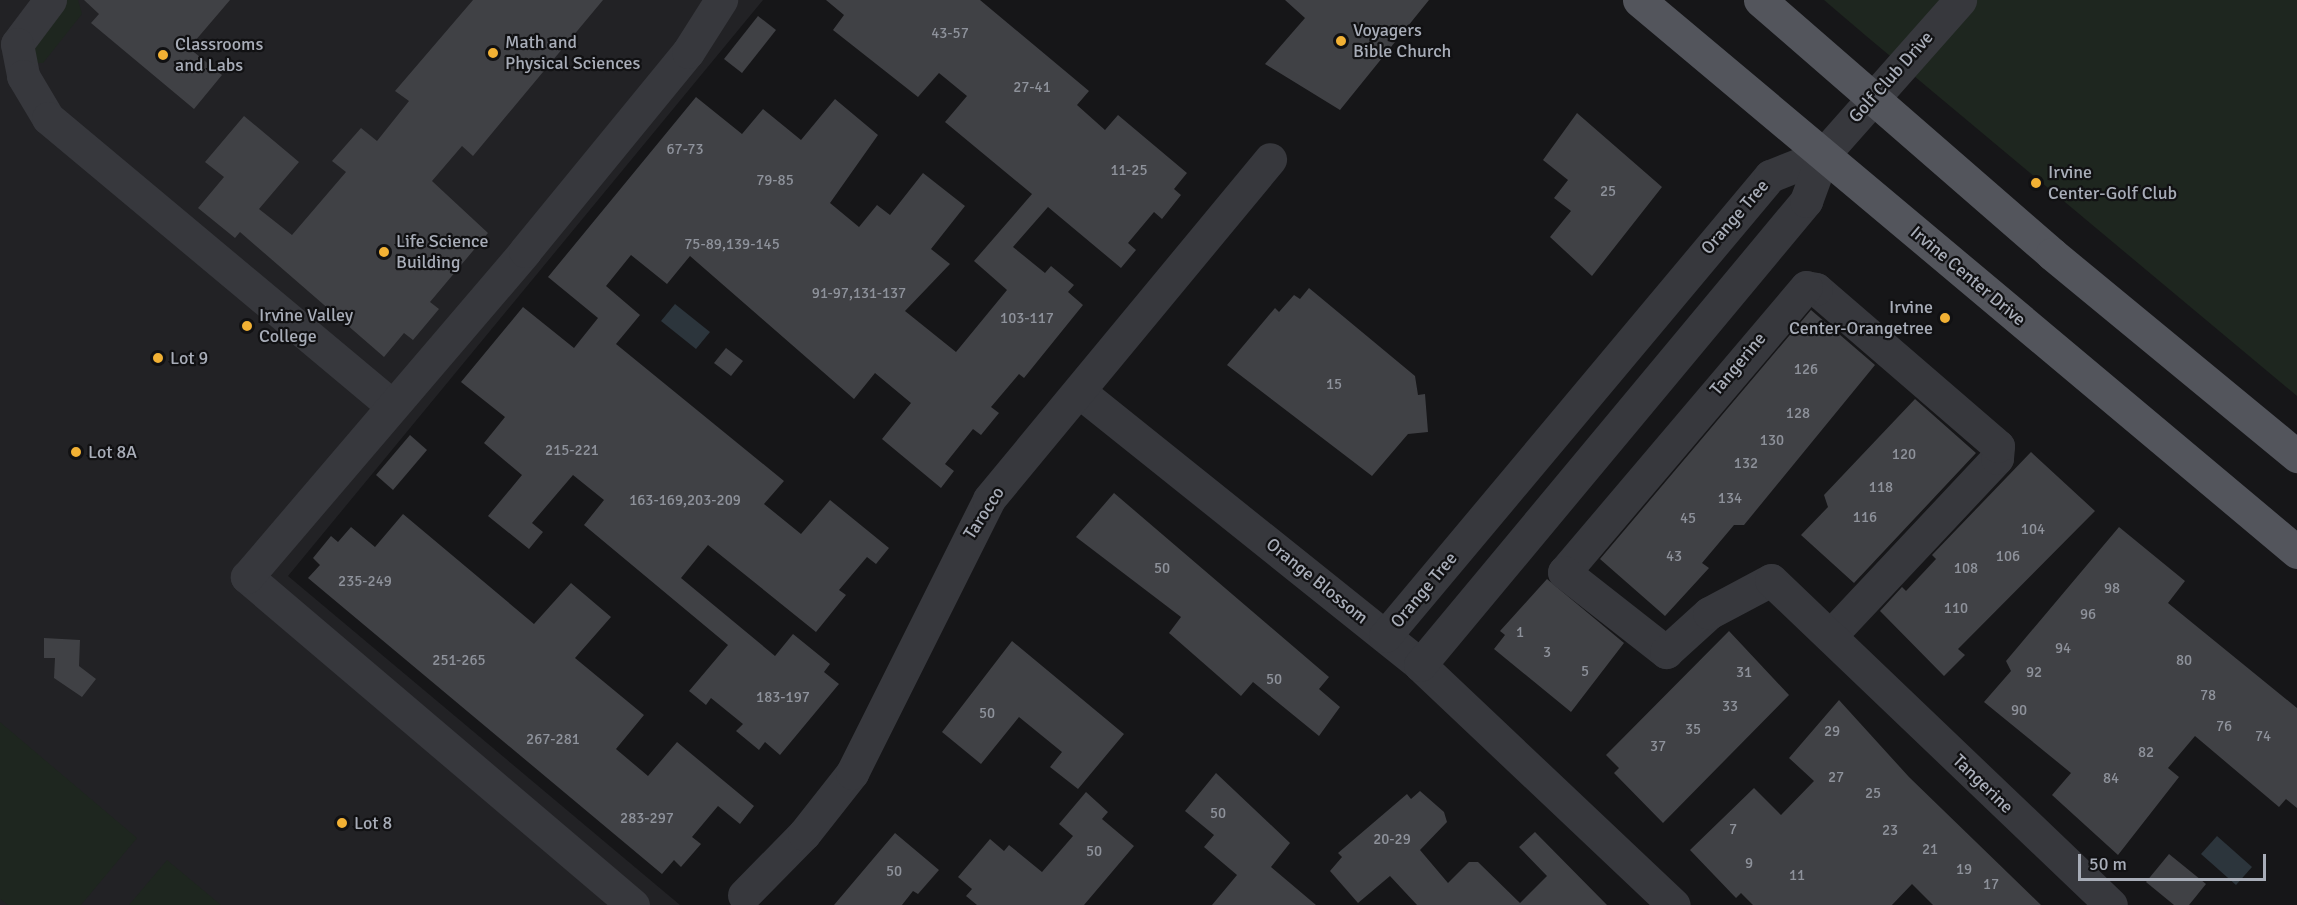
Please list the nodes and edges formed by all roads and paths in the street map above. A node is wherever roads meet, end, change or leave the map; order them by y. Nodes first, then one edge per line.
1 (50, 0) edge
2 (721, 0) edge
3 (1638, 0) edge
4 (1760, 0) edge
5 (1960, 0) edge
6 (1873, 95) junction
7 (1823, 155) junction
8 (1270, 159) dead end
9 (1081, 393) junction
10 (393, 406) junction
11 (2297, 456) edge
12 (2297, 552) edge
13 (1385, 636) junction
14 (1830, 636) junction
15 (1420, 664) junction
16 (744, 895) dead end
17 (633, 905) edge
18 (1674, 905) edge
19 (2111, 905) edge

1 - 10 street
2 - 10 street
3 - 7 main road, Irvine Center Drive
4 - 6 main road
5 - 6 street, Golf Club Drive
6 - 7 street, Golf Club Drive
6 - 11 main road
7 - 12 main road, Irvine Center Drive
7 - 13 street, Orange Tree
7 - 15 street
8 - 9 street, Tarocco
9 - 13 street, Orange Blossom
9 - 16 street, Tarocco
10 - 17 street
13 - 15 street, Orange Blossom
14 - 14 street, Tangerine
14 - 19 street, Tangerine
15 - 18 street, Orange Blossom

